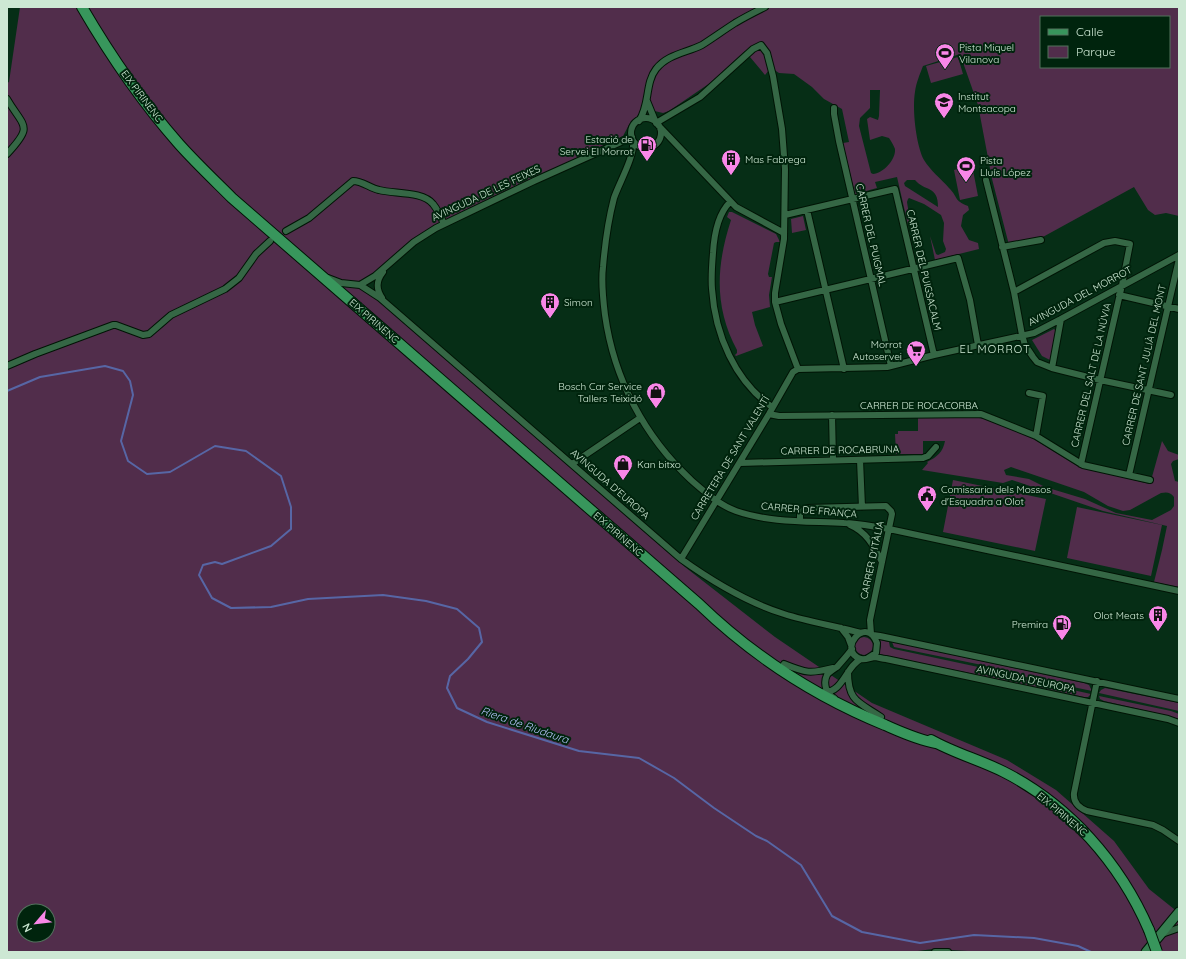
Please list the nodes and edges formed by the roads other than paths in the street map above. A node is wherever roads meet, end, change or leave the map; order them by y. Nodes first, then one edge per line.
1 (82, 7) edge
2 (765, 7) edge
3 (7, 99) edge
4 (647, 101) junction
5 (834, 108) dead end
6 (639, 120) junction
7 (657, 124) junction
8 (633, 139) junction
9 (656, 144) junction
10 (678, 147) junction
11 (645, 148) junction
12 (7, 154) edge
13 (628, 163) junction
14 (986, 180) dead end
15 (853, 200) junction
16 (730, 202) junction
17 (807, 210) junction
18 (785, 215) junction
19 (444, 224) junction
20 (286, 231) dead end
21 (784, 234) junction
22 (1041, 240) dead end
23 (270, 241) dead end
24 (1002, 247) junction
25 (1179, 254) edge
26 (1179, 259) edge
27 (388, 266) junction
28 (914, 268) junction
29 (316, 270) junction
30 (870, 279) junction
31 (360, 285) junction
32 (1122, 286) junction
33 (826, 290) junction
34 (1014, 292) junction
35 (1119, 295) junction
36 (775, 302) junction
37 (1168, 306) junction
38 (392, 309) junction
39 (1179, 309) edge
40 (1061, 319) junction
41 (1022, 335) junction
42 (978, 345) junction
43 (934, 355) junction
44 (7, 366) edge
45 (891, 366) junction
46 (1052, 368) junction
47 (798, 369) junction
48 (844, 369) junction
49 (1100, 380) junction
50 (1149, 391) junction
51 (1029, 393) dead end
52 (1171, 395) dead end
53 (772, 407) junction
54 (769, 414) junction
55 (832, 415) junction
56 (640, 418) junction
57 (1036, 436) junction
58 (936, 447) dead end
59 (833, 460) junction
60 (860, 460) junction
61 (740, 463) junction
62 (572, 464) junction
63 (1081, 464) junction
64 (1129, 475) junction
65 (1150, 480) dead end
66 (716, 500) junction
67 (862, 507) junction
68 (800, 521) junction
69 (845, 523) junction
70 (889, 529) junction
71 (681, 559) junction
72 (882, 562) junction
73 (1179, 591) edge
74 (699, 604) junction
75 (870, 620) junction
76 (840, 627) junction
77 (862, 633) junction
78 (872, 635) junction
79 (852, 647) junction
80 (759, 656) junction
81 (868, 658) junction
82 (861, 659) junction
83 (784, 664) junction
84 (837, 666) junction
85 (848, 672) junction
86 (1097, 682) junction
87 (828, 692) junction
88 (1179, 699) edge
89 (1093, 703) junction
90 (881, 717) junction
91 (1179, 723) edge
92 (893, 729) junction
93 (936, 743) junction
94 (1179, 841) edge
95 (1179, 913) edge
96 (1179, 928) edge
97 (1161, 934) junction
98 (938, 952) edge
99 (948, 952) edge
100 (1150, 952) edge

1 - 29 main road, EIX PIRINENC
2 - 4 street
3 - 12 street
4 - 6 street
4 - 7 street
5 - 15 street, CARRER DEL PUIGMAL
6 - 7 street
6 - 8 street
7 - 9 street
7 - 10 street
7 - 18 street
8 - 11 street
8 - 13 street, CARRER DE FRANÇA
8 - 19 street, AVINGUDA DE LES FEIXES
9 - 10 street
9 - 11 street
10 - 16 street
11 - 13 street, CARRER DE FRANÇA
13 - 56 street, CARRER DE FRANÇA
14 - 24 street
15 - 17 street
15 - 28 street, CARRER DEL PUIGSACALM
15 - 30 street, CARRER DEL PUIGMAL
16 - 21 street
16 - 53 street
17 - 18 street
17 - 33 street
18 - 21 street
19 - 20 street
19 - 27 street, AVINGUDA DE LES FEIXES
21 - 36 street
22 - 24 street
23 - 44 street
24 - 34 street
25 - 32 street, AVINGUDA DEL MORROT
26 - 37 street, CARRER DE SANT JULIÀ DEL MONT
27 - 31 street, AVINGUDA DE LES FEIXES
27 - 38 street, AVINGUDA D'EUROPA
28 - 30 street
28 - 42 street
28 - 43 street, CARRER DEL PUIGSACALM
29 - 31 street, AVINGUDA D'EUROPA
29 - 74 main road, EIX PIRINENC
30 - 33 street
30 - 45 street, CARRER DEL PUIGMAL
31 - 38 street, AVINGUDA D'EUROPA
32 - 34 street, CARRER DEL SALT DE LA NÚVIA
32 - 35 street, CARRER DEL SALT DE LA NÚVIA
32 - 40 street, AVINGUDA DEL MORROT
33 - 36 street
33 - 48 street
34 - 41 street
35 - 37 street
35 - 49 street, CARRER DEL SALT DE LA NÚVIA
36 - 47 street
37 - 39 street
37 - 50 street, CARRER DE SANT JULIÀ DEL MONT
38 - 62 street, AVINGUDA D'EUROPA
40 - 41 street, AVINGUDA DEL MORROT
40 - 46 street
41 - 42 street, AVINGUDA DEL MORROT
41 - 46 street
42 - 43 street, AVINGUDA DEL MORROT
43 - 45 street, AVINGUDA DEL MORROT
45 - 48 street, AVINGUDA DEL MORROT
46 - 49 street
47 - 48 street, AVINGUDA DEL MORROT
47 - 53 street, CARRETERA DE SANT VALENTÍ
49 - 50 street
49 - 63 street, CARRER DEL SALT DE LA NÚVIA
50 - 52 street
50 - 64 street, CARRER DE SANT JULIÀ DEL MONT
51 - 57 street
53 - 54 street, CARRETERA DE SANT VALENTÍ
54 - 55 street, CARRER DE ROCACORBA
54 - 61 street, CARRETERA DE SANT VALENTÍ
55 - 57 street, CARRER DE ROCACORBA
55 - 59 street
56 - 62 street
56 - 66 street, CARRER DE FRANÇA
57 - 63 street, CARRER DE ROCACORBA
58 - 60 street, CARRER DE ROCABRUNA
59 - 60 street, CARRER DE ROCABRUNA
59 - 61 street, CARRER DE ROCABRUNA
60 - 67 street
61 - 66 street, CARRETERA DE SANT VALENTÍ
62 - 71 street, AVINGUDA D'EUROPA
63 - 64 street, CARRER DE ROCACORBA
64 - 65 street, CARRER DE ROCACORBA
66 - 68 street, CARRER DE FRANÇA
66 - 71 street, CARRETERA DE SANT VALENTÍ
67 - 68 street, CARRER D'ITÀLIA
67 - 70 street, CARRER D'ITÀLIA
68 - 69 street, CARRER DE FRANÇA
69 - 70 street, CARRER DE FRANÇA
69 - 72 street
70 - 72 street, CARRER D'ITÀLIA
70 - 73 street, CARRER DE FRANÇA
71 - 76 street, AVINGUDA D'EUROPA
72 - 75 street, CARRER D'ITÀLIA
74 - 80 main road, EIX PIRINENC
74 - 83 main road, EIX PIRINENC
75 - 77 street, CARRER D'ITÀLIA
75 - 78 street, CARRER D'ITÀLIA
76 - 77 street, AVINGUDA D'EUROPA
76 - 79 street
77 - 78 street
77 - 79 street
78 - 81 street
78 - 86 street, AVINGUDA D'EUROPA
79 - 82 street
79 - 84 street
80 - 87 street
80 - 92 main road, EIX PIRINENC
81 - 82 street
81 - 89 street, AVINGUDA D'EUROPA
82 - 85 street
83 - 84 street
83 - 87 main road, EIX PIRINENC
84 - 87 street
85 - 87 street
85 - 90 street
86 - 88 street, AVINGUDA D'EUROPA
86 - 89 street
87 - 90 main road, EIX PIRINENC
87 - 92 street
89 - 91 street, AVINGUDA D'EUROPA
89 - 94 street
90 - 93 main road, EIX PIRINENC
92 - 93 main road, EIX PIRINENC
93 - 100 main road, EIX PIRINENC, bridge
95 - 97 main road
96 - 97 street
97 - 100 main road
98 - 99 street

